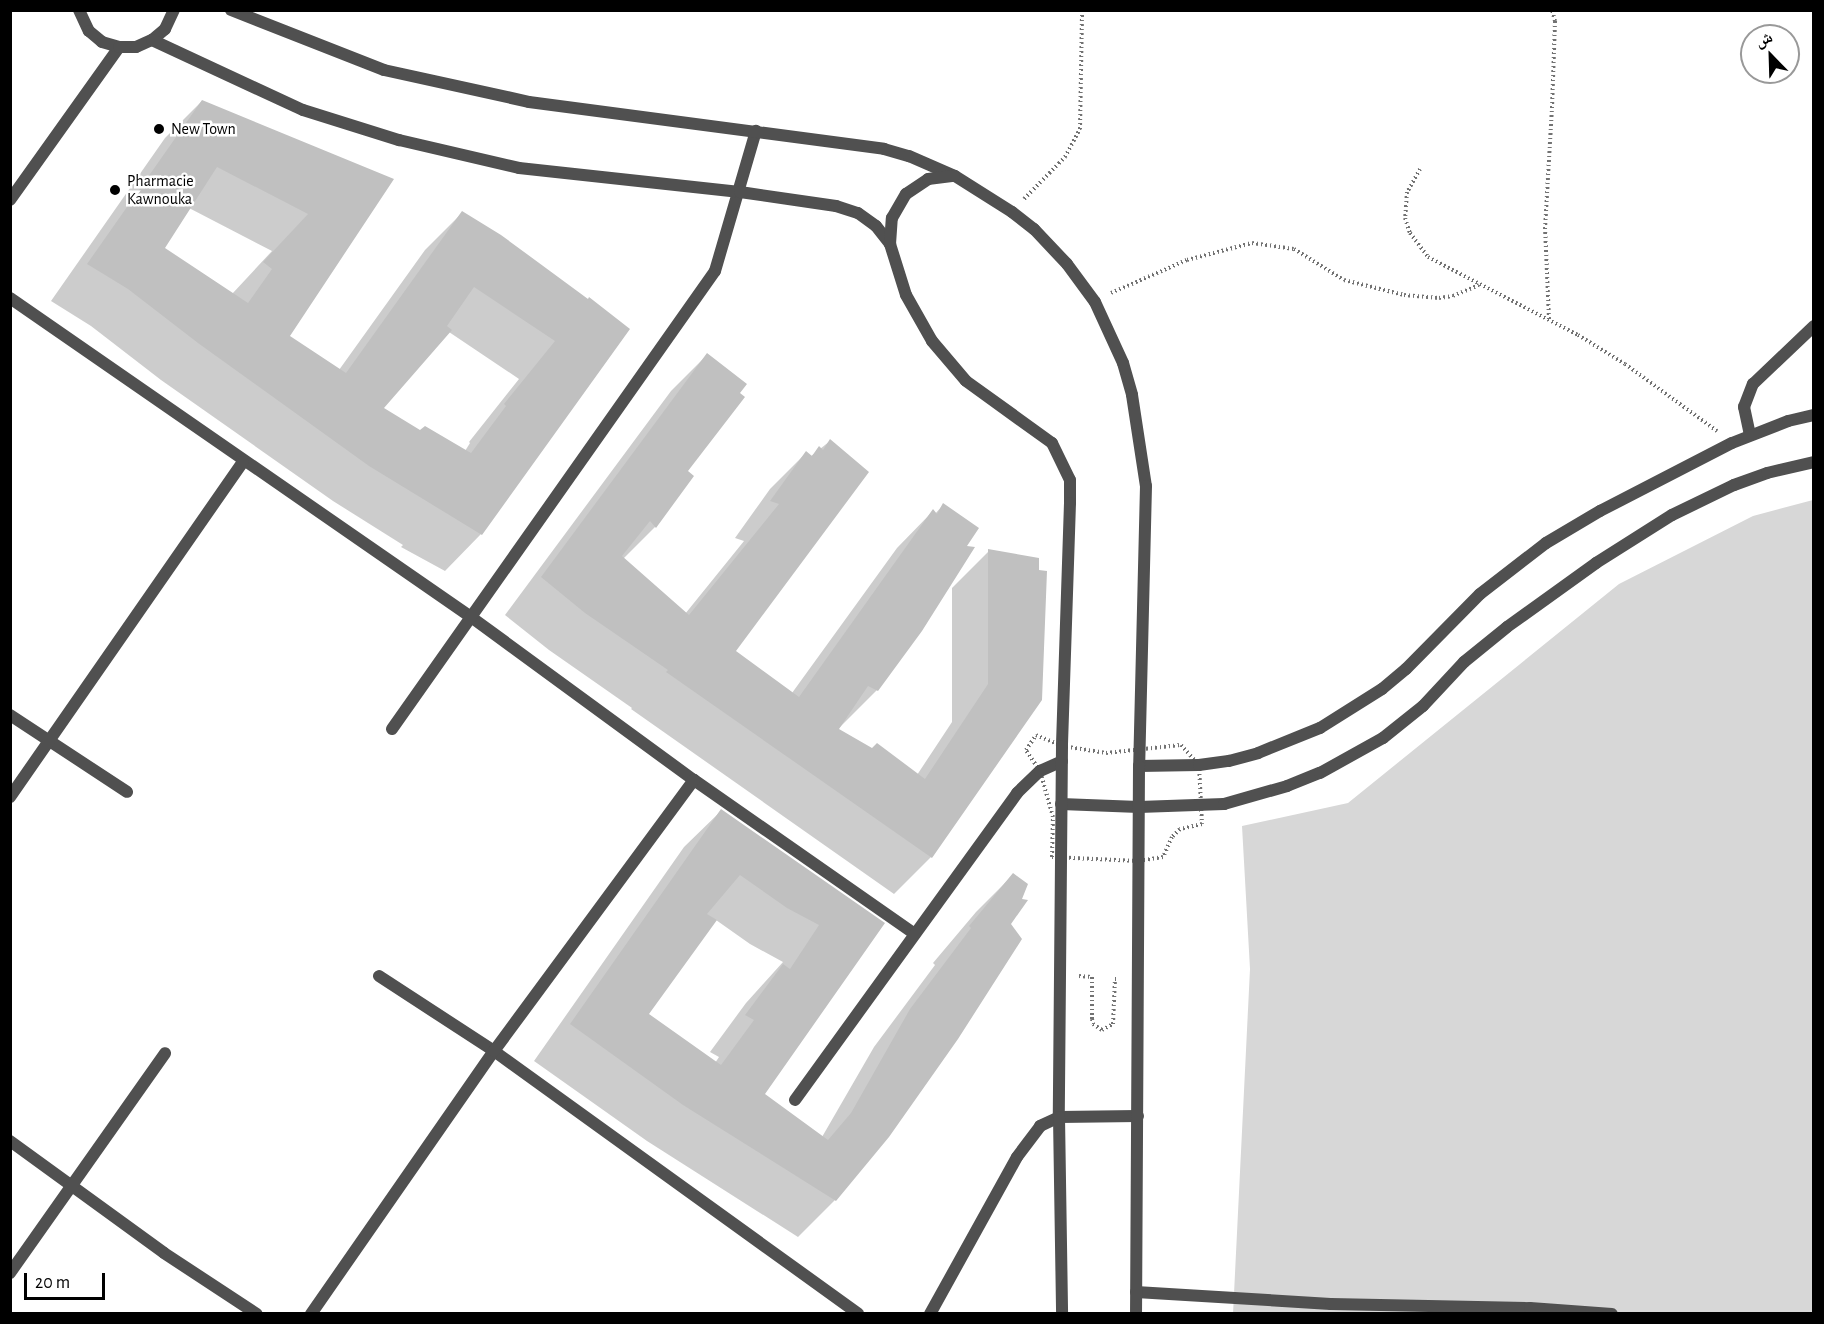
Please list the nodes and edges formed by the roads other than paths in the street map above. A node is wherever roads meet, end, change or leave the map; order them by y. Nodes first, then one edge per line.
1 (174, 10) edge
2 (231, 10) edge
3 (78, 12) edge
4 (152, 40) junction
5 (118, 47) junction
6 (756, 131) junction
7 (955, 176) junction
8 (740, 192) junction
9 (10, 200) edge
10 (890, 244) junction
11 (10, 298) edge
12 (1814, 326) edge
13 (1814, 415) edge
14 (1750, 435) junction
15 (243, 462) junction
16 (1814, 462) edge
17 (471, 617) junction
18 (10, 715) edge
19 (392, 729) dead end
20 (50, 741) junction
21 (1062, 761) junction
22 (1139, 766) junction
23 (694, 780) junction
24 (127, 792) dead end
25 (10, 797) edge
26 (1061, 804) junction
27 (1138, 807) junction
28 (915, 934) junction
29 (379, 976) dead end
30 (494, 1051) junction
31 (165, 1053) dead end
32 (795, 1100) dead end
33 (1138, 1116) junction
34 (1059, 1117) junction
35 (10, 1141) edge
36 (70, 1185) junction
37 (10, 1273) edge
38 (1136, 1292) junction
39 (1331, 1309) edge
40 (258, 1314) edge
41 (311, 1314) edge
42 (858, 1314) edge
43 (930, 1314) edge
44 (1062, 1314) edge
45 (1136, 1314) edge
46 (1612, 1314) edge

1 - 4 street
2 - 6 street
3 - 5 street
4 - 5 street
4 - 8 street
5 - 9 street
6 - 7 street
6 - 8 street
7 - 10 street
7 - 22 street
8 - 10 street
8 - 17 street
10 - 21 street
11 - 15 street
12 - 14 street
13 - 14 street
14 - 22 street
15 - 17 street
15 - 20 street
16 - 27 street
17 - 19 street
17 - 23 street
18 - 20 street
20 - 24 street
20 - 25 street
21 - 26 street
21 - 28 street
22 - 27 street
23 - 28 street
23 - 30 street
26 - 27 street
26 - 34 street
27 - 33 street
28 - 32 street
29 - 30 street
30 - 41 street
30 - 42 street
31 - 36 street
33 - 34 street
33 - 38 street
34 - 43 street
34 - 44 street
35 - 36 street
36 - 37 street
36 - 40 street
38 - 39 street
38 - 45 street
39 - 46 street

